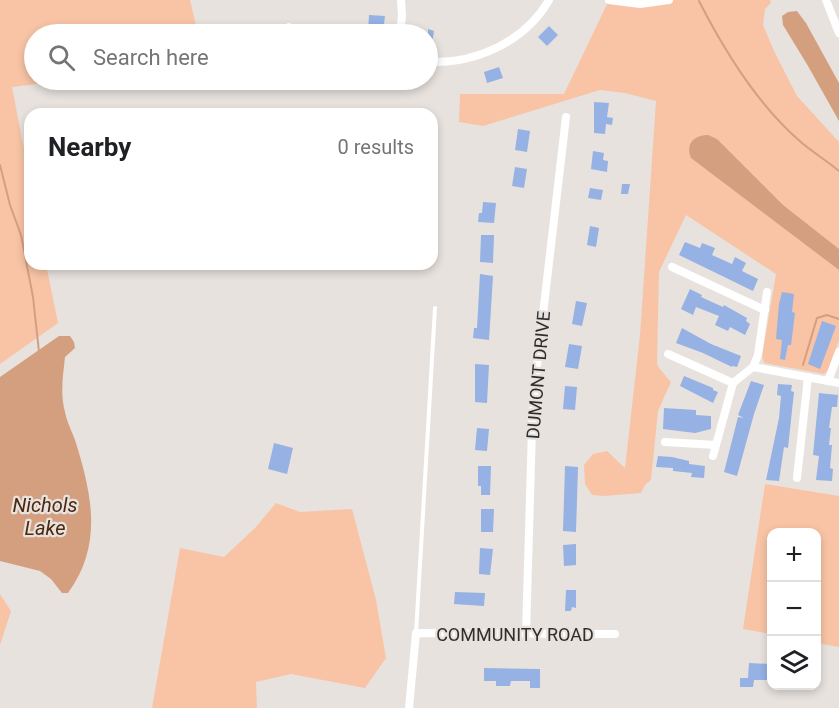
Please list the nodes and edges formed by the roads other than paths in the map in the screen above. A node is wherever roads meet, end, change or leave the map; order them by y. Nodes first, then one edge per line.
1 (401, 0) edge
2 (549, 0) edge
3 (609, 0) edge
4 (669, 0) edge
5 (826, 0) edge
6 (401, 24) edge
7 (839, 33) edge
8 (438, 61) edge
9 (566, 117) dead end
10 (672, 267) dead end
11 (767, 292) dead end
12 (435, 308) dead end
13 (765, 310) junction
14 (839, 352) edge
15 (668, 354) dead end
16 (753, 367) junction
17 (808, 377) junction
18 (828, 381) junction
19 (839, 383) edge
20 (733, 384) junction
21 (665, 442) dead end
22 (716, 445) junction
23 (713, 456) dead end
24 (796, 478) dead end
25 (416, 633) junction
26 (526, 634) junction
27 (615, 634) dead end
28 (409, 708) edge

1 - 6 street
2 - 8 street
3 - 4 street
5 - 7 street
9 - 26 street, DUMONT DRIVE
10 - 13 street
11 - 13 street
12 - 25 lane
13 - 16 street
14 - 18 street
15 - 20 street
16 - 17 street
16 - 20 street
17 - 18 street
17 - 24 street
18 - 19 street
20 - 22 street
21 - 22 street
22 - 23 street
25 - 26 street, COMMUNITY ROAD
25 - 28 street
26 - 27 street, COMMUNITY ROAD

